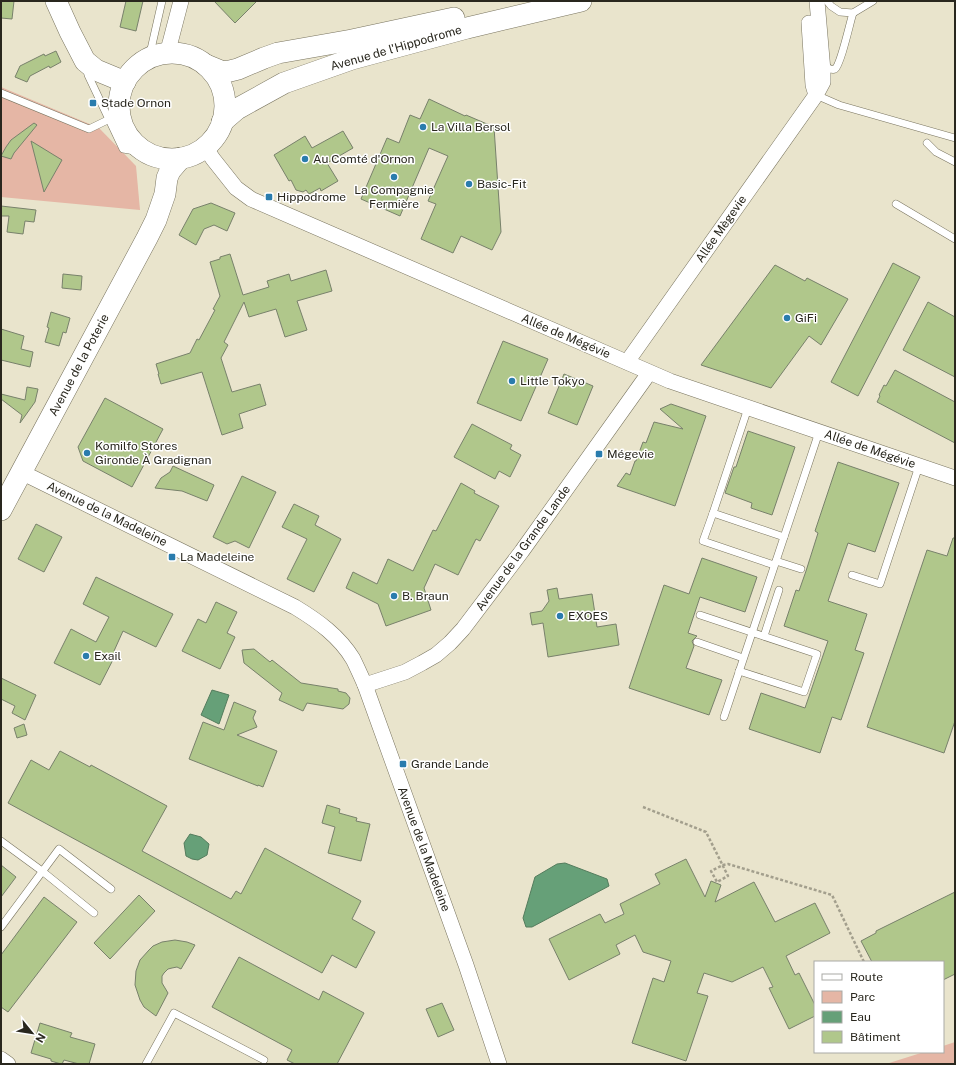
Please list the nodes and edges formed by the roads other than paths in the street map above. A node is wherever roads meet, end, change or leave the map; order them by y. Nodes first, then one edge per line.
1 (56, 1) edge
2 (162, 1) edge
3 (181, 1) edge
4 (522, 1) edge
5 (581, 1) edge
6 (807, 1) edge
7 (817, 1) edge
8 (827, 1) edge
9 (873, 1) edge
10 (853, 13) junction
11 (158, 55) junction
12 (86, 61) junction
13 (823, 64) junction
14 (206, 65) junction
15 (124, 82) junction
16 (1, 93) edge
17 (816, 95) junction
18 (114, 117) junction
19 (222, 122) junction
20 (955, 138) edge
21 (927, 143) dead end
22 (205, 147) junction
23 (149, 153) junction
24 (181, 158) junction
25 (955, 162) edge
26 (896, 204) dead end
27 (156, 220) junction
28 (955, 240) edge
29 (627, 362) junction
30 (649, 373) junction
31 (748, 408) junction
32 (819, 432) junction
33 (919, 466) junction
34 (21, 472) junction
35 (955, 478) edge
36 (1, 510) edge
37 (713, 513) junction
38 (784, 537) junction
39 (775, 563) junction
40 (801, 569) dead end
41 (852, 575) dead end
42 (779, 590) dead end
43 (700, 616) dead end
44 (752, 632) junction
45 (764, 636) junction
46 (697, 642) dead end
47 (744, 658) junction
48 (739, 671) junction
49 (365, 684) junction
50 (724, 717) dead end
51 (1, 841) edge
52 (42, 871) junction
53 (111, 889) dead end
54 (94, 913) dead end
55 (1, 927) edge
56 (1, 1059) edge
57 (264, 1060) dead end
58 (8, 1064) edge
59 (146, 1064) edge
60 (499, 1064) edge

1 - 12 street
2 - 11 lane
3 - 11 street
4 - 14 street, Avenue de l'Hippodrome
5 - 19 street, Avenue de l'Hippodrome
6 - 17 street
7 - 13 street, Allée Mègevie
8 - 10 lane
9 - 10 lane
10 - 13 lane
11 - 14 street
11 - 15 street
12 - 15 street
12 - 18 lane
13 - 17 street, Allée Mègevie
14 - 19 street
15 - 18 street
16 - 18 lane
17 - 20 lane
17 - 29 street, Allée Mègevie
18 - 23 street
19 - 22 street
21 - 25 lane
22 - 24 street
22 - 29 street, Allée de Mégévie
23 - 24 street
23 - 27 street, Avenue de la Poterie
24 - 27 street, Avenue de la Poterie
26 - 28 lane
27 - 34 street, Avenue de la Poterie
29 - 30 street, Allée de Mégévie
30 - 31 street, Allée de Mégévie
30 - 49 street, Avenue de la Grande Lande
31 - 32 street, Allée de Mégévie
31 - 37 lane
32 - 33 street, Allée de Mégévie
32 - 38 lane
33 - 35 street, Allée de Mégévie
33 - 41 lane
34 - 36 street, Avenue de la Poterie
34 - 49 street, Avenue de la Madeleine
37 - 38 lane
37 - 39 lane
38 - 39 lane
39 - 40 lane
39 - 44 lane
42 - 45 lane
43 - 44 lane
44 - 45 lane
44 - 47 lane
45 - 48 lane
46 - 47 lane
47 - 48 lane
48 - 50 lane
49 - 60 street, Avenue de la Madeleine
51 - 52 lane
52 - 53 lane
52 - 54 lane
52 - 55 lane
56 - 58 street
57 - 59 lane

